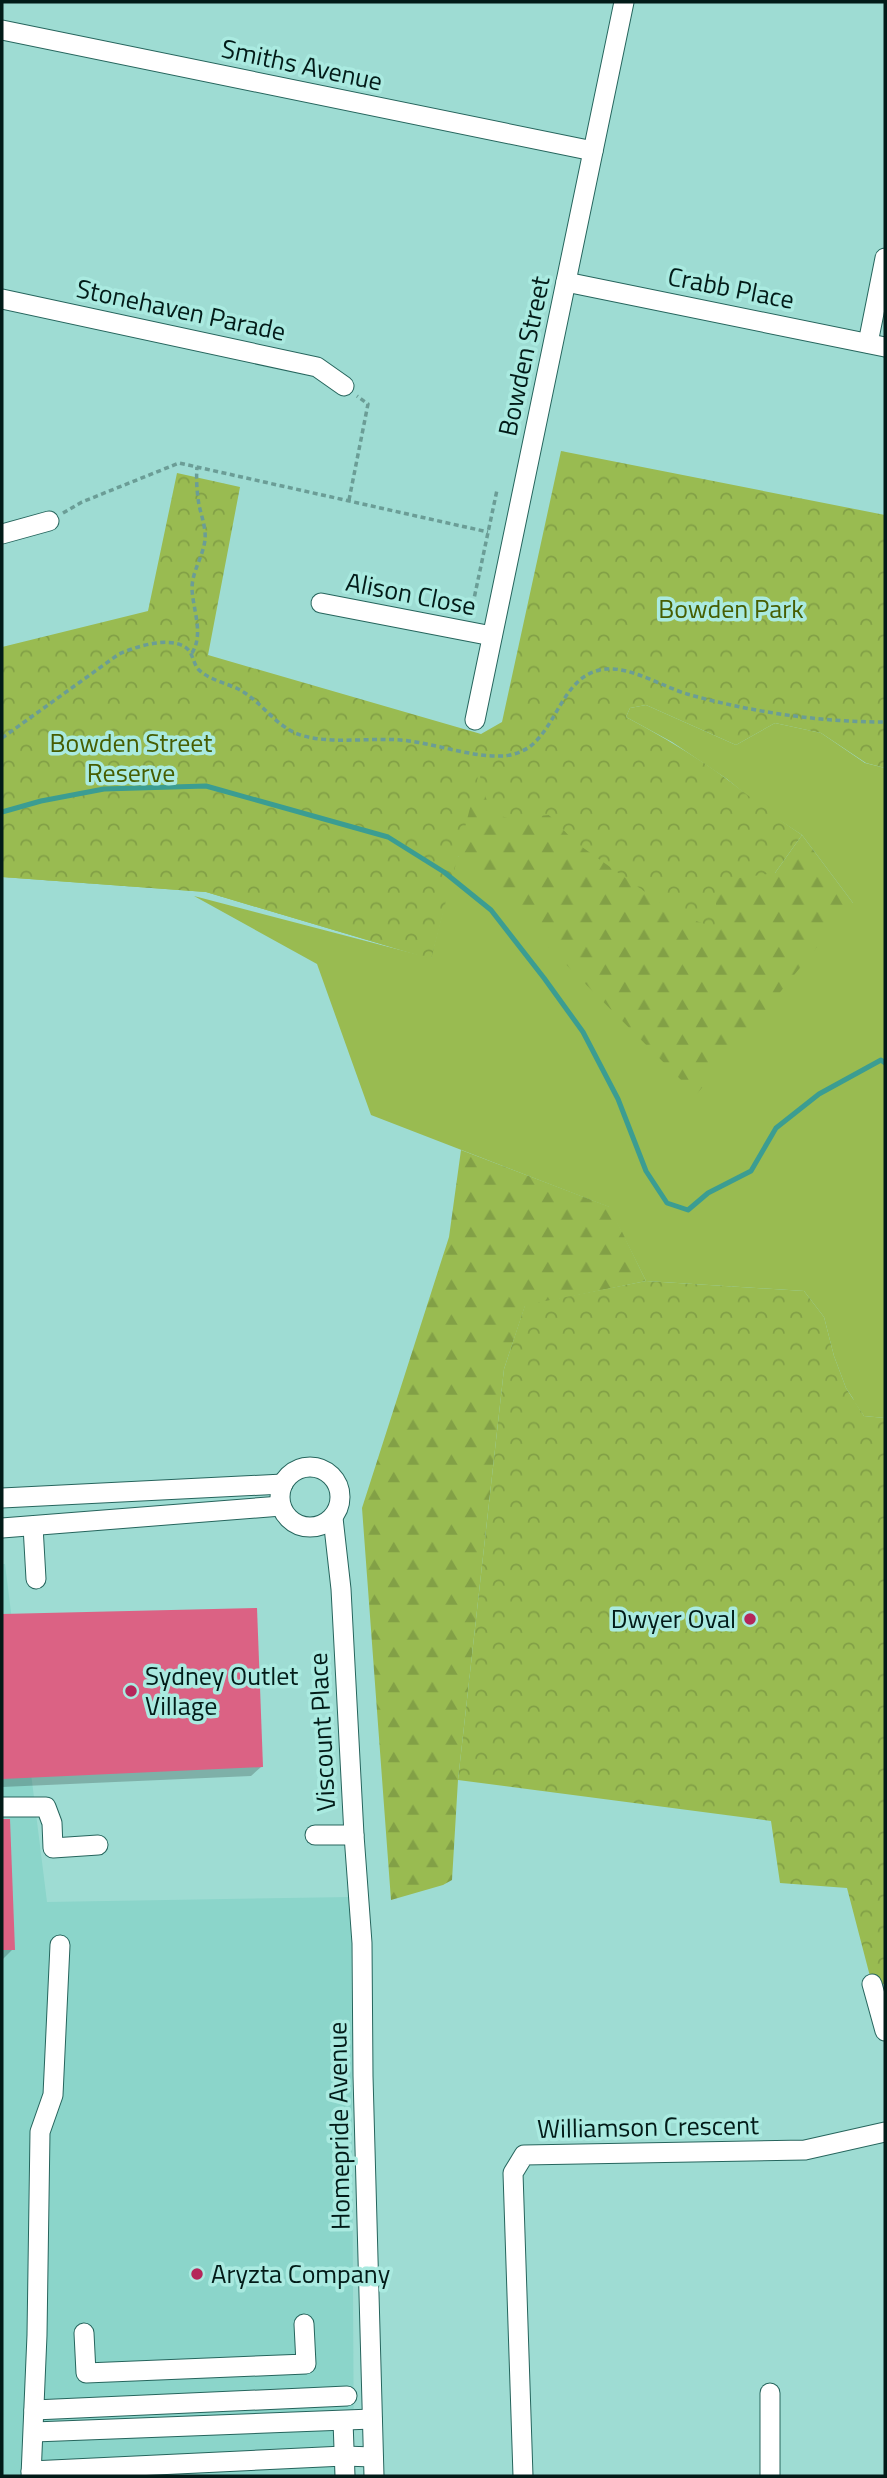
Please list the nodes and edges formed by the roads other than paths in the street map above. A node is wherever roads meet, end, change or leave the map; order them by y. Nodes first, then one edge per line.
1 (624, 2) edge
2 (2, 30) edge
3 (593, 151) junction
4 (885, 258) edge
5 (566, 282) junction
6 (2, 299) edge
7 (877, 345) edge
8 (344, 386) road end
9 (49, 521) road end
10 (2, 534) edge
11 (321, 603) dead end
12 (492, 636) junction
13 (475, 720) dead end
14 (283, 1484) junction
15 (2, 1498) edge
16 (281, 1506) junction
17 (333, 1518) junction
18 (33, 1527) junction
19 (2, 1528) edge
20 (36, 1579) dead end
21 (2, 1807) edge
22 (315, 1835) dead end
23 (354, 1835) junction
24 (98, 1845) dead end
25 (362, 1943) joint
26 (60, 1945) dead end
27 (872, 1984) dead end
28 (885, 2031) edge
29 (885, 2132) edge
30 (304, 2324) dead end
31 (84, 2333) dead end
32 (770, 2393) dead end
33 (347, 2396) dead end
34 (34, 2410) junction
35 (372, 2419) junction
36 (343, 2421) junction
37 (34, 2432) junction
38 (344, 2456) junction
39 (374, 2466) edge
40 (31, 2474) edge
41 (345, 2476) edge
42 (523, 2476) edge
43 (770, 2476) edge

1 - 3 street, Bowden Street
2 - 3 street, Smiths Avenue
3 - 5 street, Bowden Street
4 - 7 street
5 - 7 street, Crabb Place
5 - 12 street, Bowden Street
6 - 8 street, Stonehaven Parade
9 - 10 street
11 - 12 street, Alison Close
12 - 13 street, Bowden Street
14 - 15 street
14 - 16 street
14 - 17 street
16 - 17 street
16 - 18 street
17 - 23 street, Viscount Place
18 - 19 street
18 - 20 street
21 - 24 street
22 - 23 street
23 - 25 street, Viscount Place
25 - 35 street, Homepride Avenue
26 - 34 street
27 - 28 street
29 - 42 street, Williamson Crescent
30 - 31 street
32 - 43 street
33 - 34 street
34 - 37 street
35 - 36 street
35 - 39 street, Homepride Avenue
36 - 37 street
36 - 38 street
37 - 40 street
38 - 39 street
38 - 40 street
38 - 41 street

